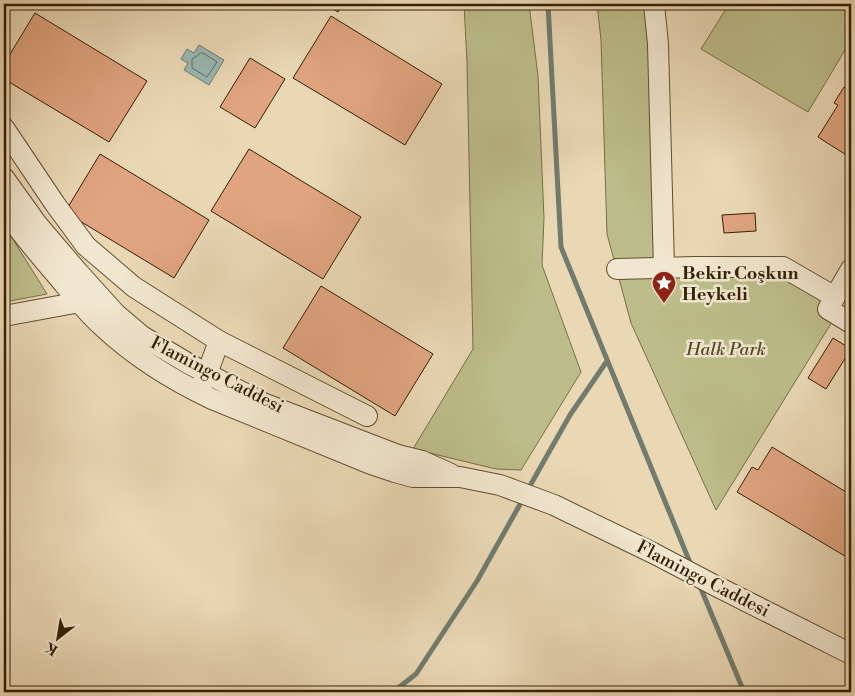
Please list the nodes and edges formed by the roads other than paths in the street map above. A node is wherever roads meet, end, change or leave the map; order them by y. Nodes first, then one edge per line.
1 (654, 4) edge
2 (4, 128) edge
3 (4, 178) edge
4 (4, 210) edge
5 (664, 268) junction
6 (617, 269) dead end
7 (851, 269) edge
8 (88, 297) junction
9 (835, 297) junction
10 (4, 316) edge
11 (851, 323) edge
12 (219, 341) junction
13 (207, 374) junction
14 (197, 392) junction
15 (367, 416) dead end
16 (460, 477) junction
17 (851, 654) edge

1 - 5 street
2 - 12 street
3 - 8 street, Flamingo Caddesi
4 - 8 street, Flamingo Caddesi
5 - 6 street
5 - 9 street
7 - 9 street
8 - 10 street
8 - 13 street, Flamingo Caddesi
8 - 14 street, Flamingo Caddesi
9 - 11 street
12 - 13 street
12 - 15 street
13 - 14 street
13 - 16 street, Flamingo Caddesi
14 - 16 street, Flamingo Caddesi
16 - 17 street, Flamingo Caddesi

